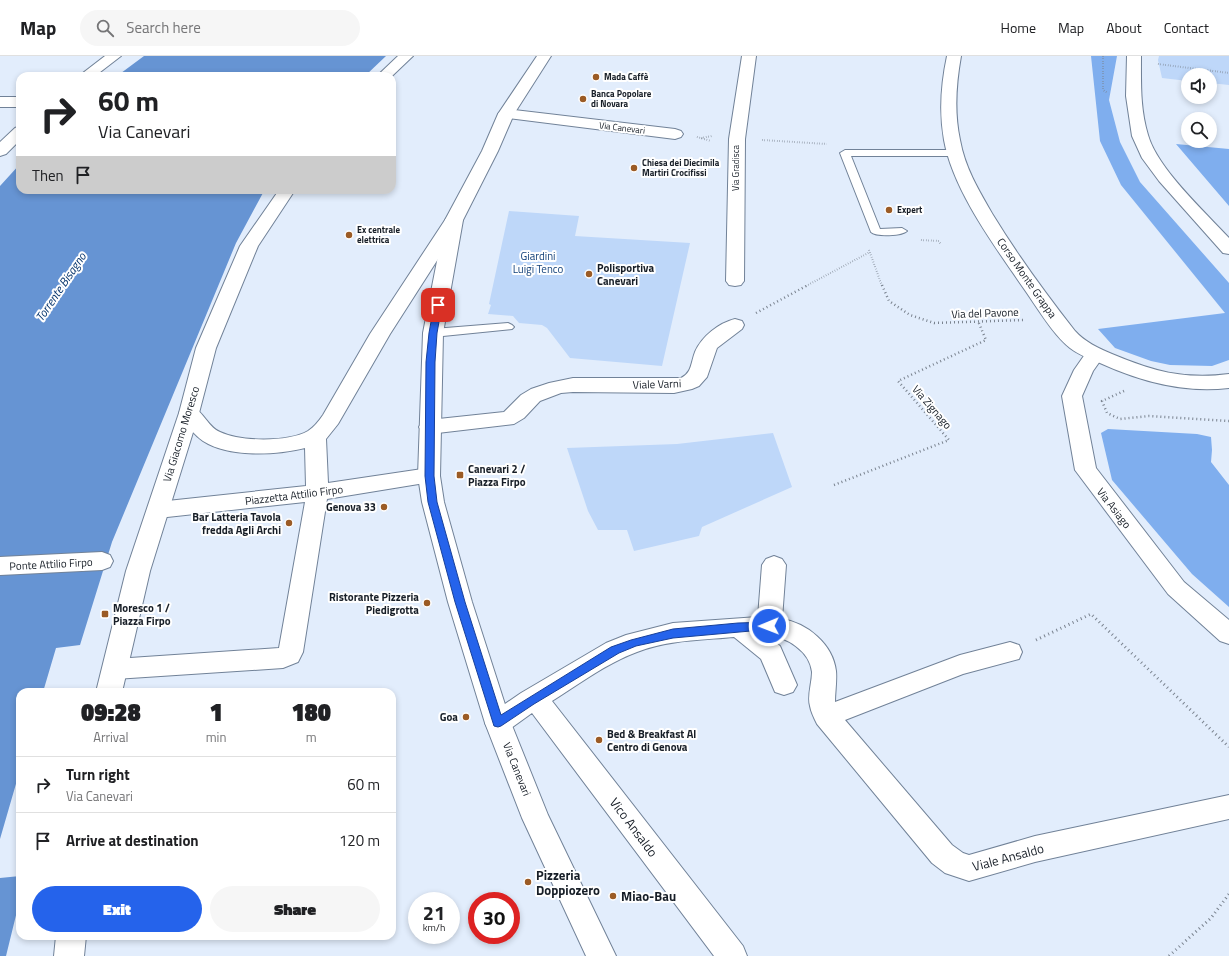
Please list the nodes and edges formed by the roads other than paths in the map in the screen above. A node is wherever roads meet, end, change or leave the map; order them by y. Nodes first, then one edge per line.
1 (114, 56) edge
2 (406, 56) edge
3 (544, 56) edge
4 (749, 56) edge
5 (954, 56) edge
6 (1134, 56) edge
7 (92, 72) edge
8 (388, 72) edge
9 (0, 102) edge
10 (16, 102) edge
11 (506, 114) junction
12 (675, 134) road end
13 (16, 135) edge
14 (0, 151) edge
15 (955, 153) junction
16 (284, 194) edge
17 (454, 220) junction
18 (902, 231) dead end
19 (1229, 250) edge
20 (736, 281) dead end
21 (735, 325) road end
22 (508, 327) dead end
23 (433, 333) junction
24 (1095, 354) junction
25 (1229, 381) edge
26 (189, 413) junction
27 (429, 427) junction
28 (315, 436) junction
29 (429, 476) junction
30 (317, 493) junction
31 (158, 510) junction
32 (102, 561) dead end
33 (774, 565) dead end
34 (0, 566) edge
35 (769, 626) junction
36 (738, 627) junction
37 (1228, 633) edge
38 (1010, 652) road end
39 (115, 669) junction
40 (784, 685) dead end
41 (110, 688) edge
42 (535, 698) junction
43 (826, 716) junction
44 (498, 722) junction
45 (1229, 807) edge
46 (71, 940) edge
47 (69, 956) edge
48 (601, 956) edge
49 (732, 956) edge

1 - 7 street
2 - 8 street
3 - 11 street, Via Canevari
4 - 20 street, Via Gradisca
5 - 15 street, Corso Monte Grappa
6 - 19 street
9 - 10 street
11 - 12 street, Via Canevari
11 - 17 street, Via Canevari
13 - 14 street
15 - 18 lane
15 - 24 street, Corso Monte Grappa
16 - 26 street, Via Giacomo Moresco
17 - 23 street, Via Canevari
17 - 28 street, Via Canevari
21 - 27 street, Viale Varni
22 - 23 lane
23 - 27 street, Via Canevari
24 - 25 street, Corso Monte Grappa
24 - 37 street, Via Asiago
26 - 28 street
26 - 31 street, Via Giacomo Moresco
27 - 29 street, Via Canevari
28 - 30 street
29 - 30 street, Piazzetta Attilio Firpo
29 - 44 street, Via Canevari
30 - 31 street, Piazzetta Attilio Firpo
30 - 39 street
31 - 39 street, Via Giacomo Moresco
32 - 34 street, Ponte Attilio Firpo
33 - 35 street
35 - 36 street, Viale Ansaldo
35 - 43 street, Viale Ansaldo
36 - 40 street
36 - 42 street, Viale Ansaldo
38 - 43 street
39 - 41 street, Via Giacomo Moresco
42 - 44 street, Viale Ansaldo
42 - 49 street, Vico Ansaldo
43 - 45 street, Viale Ansaldo
44 - 48 street, Via Canevari
46 - 47 street

